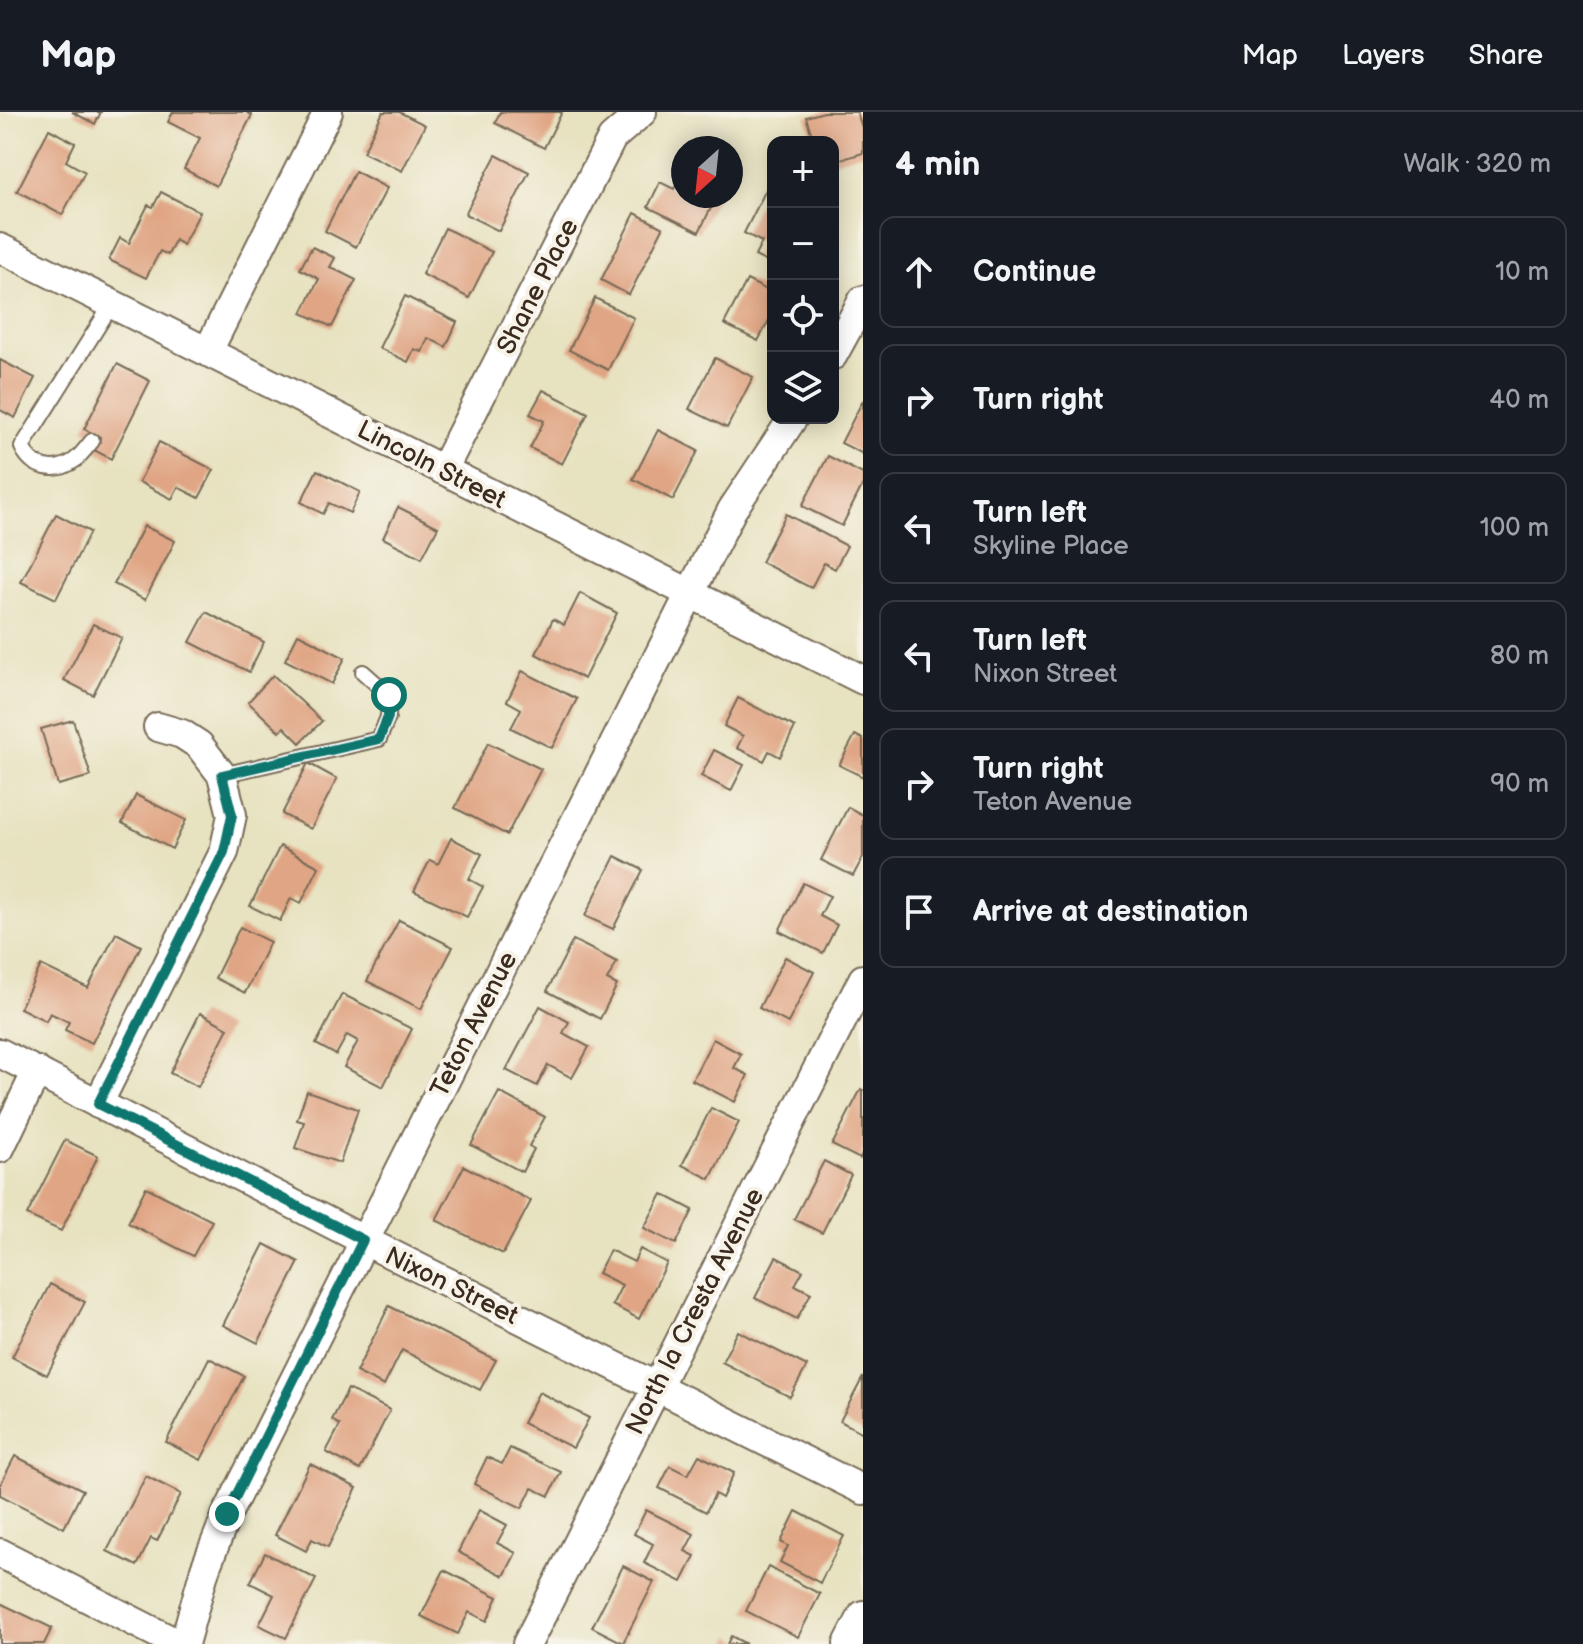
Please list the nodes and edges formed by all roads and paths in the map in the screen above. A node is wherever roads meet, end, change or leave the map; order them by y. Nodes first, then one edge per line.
1 (328, 112) edge
2 (642, 112) edge
3 (0, 248) edge
4 (863, 300) edge
5 (112, 304) junction
6 (208, 351) junction
7 (835, 352) edge
8 (789, 424) edge
9 (92, 441) dead end
10 (443, 470) junction
11 (691, 594) junction
12 (363, 672) dead end
13 (863, 680) edge
14 (158, 727) dead end
15 (222, 775) junction
16 (863, 979) edge
17 (0, 1053) edge
18 (37, 1071) junction
19 (98, 1104) junction
20 (0, 1148) edge
21 (363, 1240) junction
22 (656, 1386) junction
23 (863, 1490) edge
24 (0, 1553) edge
25 (863, 1615) edge
26 (178, 1644) edge
27 (184, 1644) edge
28 (527, 1644) edge
29 (848, 1644) edge

1 - 6 street
2 - 10 street, Shane Place
3 - 5 street, Lincoln Street
4 - 7 street
5 - 6 street, Lincoln Street
5 - 9 lane
6 - 10 street, Lincoln Street
8 - 11 street, Teton Avenue
10 - 11 street, Lincoln Street
11 - 13 street, Lincoln Street
11 - 21 street, Teton Avenue
12 - 15 lane
14 - 15 street
15 - 19 street
16 - 22 street, North la Cresta Avenue
17 - 18 street, Nixon Street
18 - 19 street, Nixon Street
18 - 20 street
19 - 21 street, Nixon Street
21 - 22 street, Nixon Street
21 - 27 street, Teton Avenue
22 - 23 street, Nixon Street
22 - 28 street, North la Cresta Avenue
24 - 26 street
25 - 29 street

